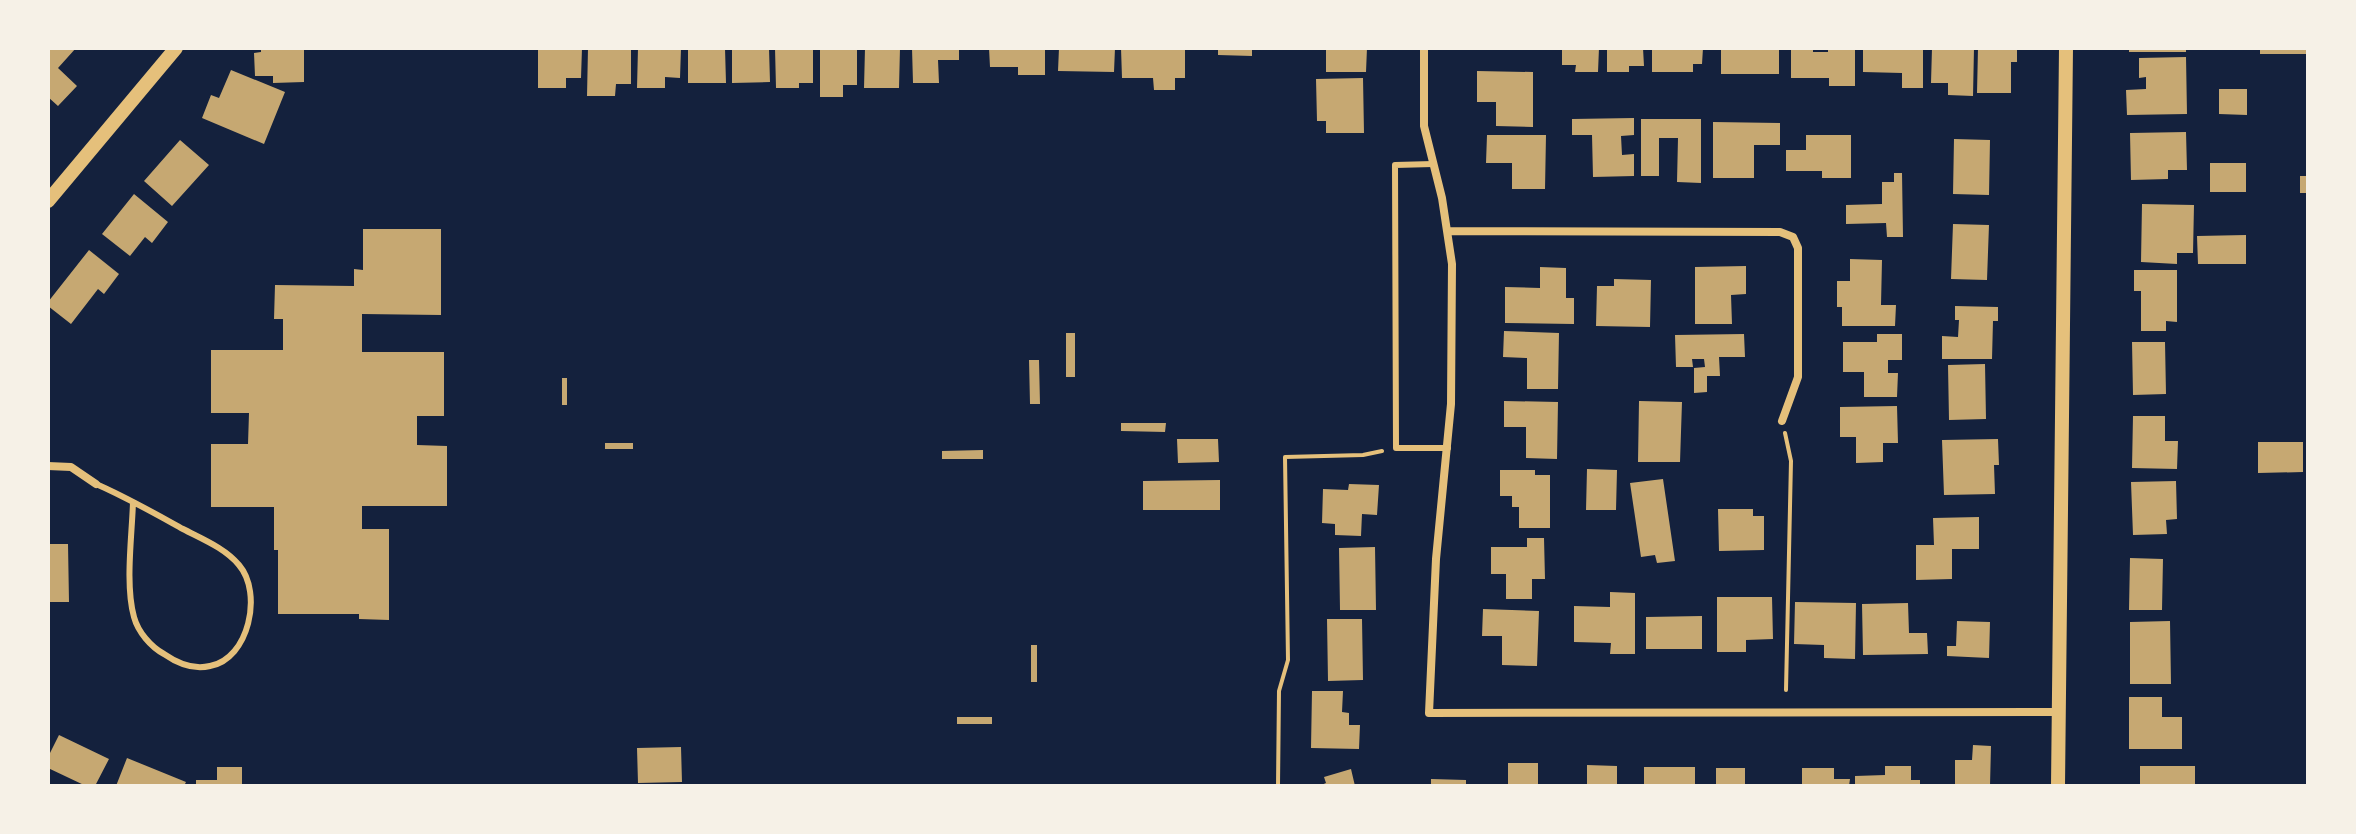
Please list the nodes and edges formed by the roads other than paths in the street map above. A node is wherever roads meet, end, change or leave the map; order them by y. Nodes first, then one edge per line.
1 (176, 48) edge
2 (1424, 48) edge
3 (2066, 48) edge
4 (1433, 164) junction
5 (48, 201) edge
6 (1448, 231) junction
7 (1782, 421) road end
8 (1448, 448) junction
9 (48, 466) edge
10 (96, 484) joint
11 (133, 502) junction
12 (2059, 712) junction
13 (2058, 786) edge

1 - 5 street
2 - 4 street
3 - 12 street
4 - 6 street
4 - 8 lane
6 - 7 street
6 - 8 street
8 - 12 street
9 - 10 street
10 - 11 lane
11 - 11 lane
12 - 13 street

